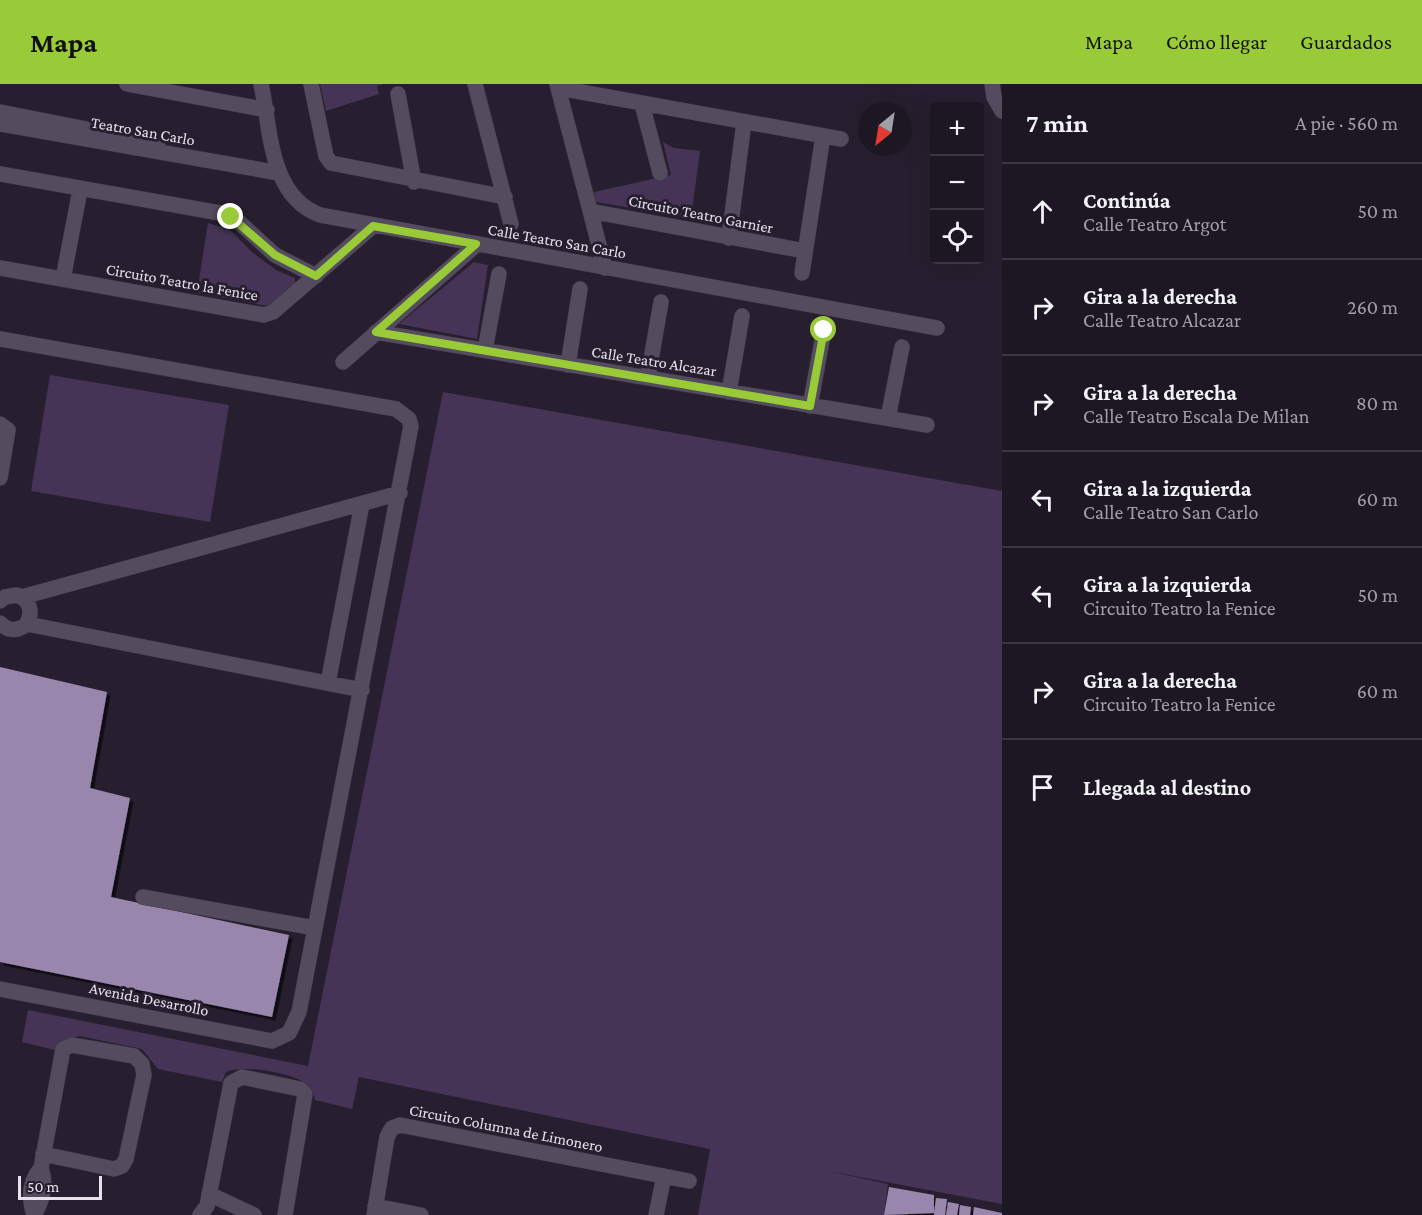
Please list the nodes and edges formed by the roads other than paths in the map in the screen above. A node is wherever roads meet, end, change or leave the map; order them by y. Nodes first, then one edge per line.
1 (127, 84) edge
2 (261, 84) edge
3 (311, 84) edge
4 (476, 84) edge
5 (992, 84) edge
6 (558, 86) edge
7 (203, 91) edge
8 (398, 94) dead end
9 (642, 104) junction
10 (267, 110) junction
11 (1002, 111) edge
12 (0, 112) edge
13 (744, 122) junction
14 (0, 124) edge
15 (824, 136) junction
16 (841, 139) dead end
17 (278, 168) junction
18 (660, 173) dead end
19 (0, 174) edge
20 (414, 182) junction
21 (80, 190) junction
22 (505, 198) junction
23 (590, 211) junction
24 (511, 224) dead end
25 (373, 226) junction
26 (729, 238) junction
27 (476, 244) junction
28 (805, 251) junction
29 (0, 268) edge
30 (604, 268) junction
31 (802, 273) dead end
32 (500, 274) dead end
33 (316, 276) junction
34 (63, 279) junction
35 (580, 289) dead end
36 (662, 302) dead end
37 (742, 316) dead end
38 (937, 328) dead end
39 (824, 330) dead end
40 (376, 332) junction
41 (0, 339) edge
42 (902, 347) dead end
43 (485, 350) junction
44 (342, 362) dead end
45 (568, 365) junction
46 (648, 377) junction
47 (729, 392) junction
48 (810, 406) junction
49 (888, 418) junction
50 (0, 424) edge
51 (927, 425) dead end
52 (0, 478) edge
53 (400, 493) junction
54 (362, 504) junction
55 (22, 597) junction
56 (0, 601) edge
57 (0, 624) edge
58 (27, 624) junction
59 (328, 683) junction
60 (362, 690) junction
61 (143, 897) dead end
62 (315, 928) junction
63 (0, 989) edge
64 (42, 1161) junction
65 (664, 1176) junction
66 (689, 1181) dead end
67 (206, 1207) edge
68 (375, 1210) edge
69 (34, 1215) edge
70 (254, 1215) edge
71 (285, 1215) edge
72 (422, 1215) edge
73 (656, 1215) edge

1 - 7 street
2 - 10 street, Calle Teatro San Carlo
3 - 20 street
4 - 22 street
5 - 11 street
6 - 9 street
6 - 23 street
7 - 10 street
8 - 20 street
9 - 13 street
9 - 18 street
10 - 17 street, Calle Teatro San Carlo
12 - 17 street, Teatro San Carlo
13 - 15 street
13 - 26 street
14 - 17 street, Teatro San Carlo
15 - 16 street
15 - 28 street
17 - 25 street, Calle Teatro San Carlo
19 - 21 street
20 - 22 street
21 - 33 street
21 - 34 street
22 - 24 street
23 - 26 street, Circuito Teatro Garnier
23 - 30 street
25 - 27 street, Calle Teatro San Carlo
25 - 33 street, Circuito Teatro la Fenice
26 - 28 street, Circuito Teatro Garnier
27 - 30 street, Calle Teatro San Carlo
27 - 40 street
28 - 31 street
29 - 34 street, Circuito Teatro la Fenice
30 - 38 street, Calle Teatro San Carlo
32 - 43 street
33 - 34 street, Circuito Teatro la Fenice
35 - 45 street
36 - 46 street
37 - 47 street
39 - 48 street
40 - 43 street, Calle Teatro Alcazar
40 - 44 street
41 - 53 street
42 - 49 street
43 - 45 street, Calle Teatro Alcazar
45 - 46 street, Calle Teatro Alcazar
46 - 47 street, Calle Teatro Alcazar
47 - 48 street, Calle Teatro Alcazar
48 - 49 street, Calle Teatro Alcazar
49 - 51 street, Calle Teatro Alcazar
50 - 52 street
53 - 54 street
53 - 60 street
54 - 55 street
54 - 59 street
55 - 56 street
55 - 58 street
57 - 58 street
58 - 59 street
59 - 60 street
60 - 62 street
61 - 62 street
62 - 63 street, Avenida Desarrollo
64 - 64 street
64 - 69 street
65 - 66 street, Circuito Columna de Limonero
65 - 68 street, Circuito Columna de Limonero
65 - 73 street
67 - 70 street
67 - 71 street
68 - 72 street

